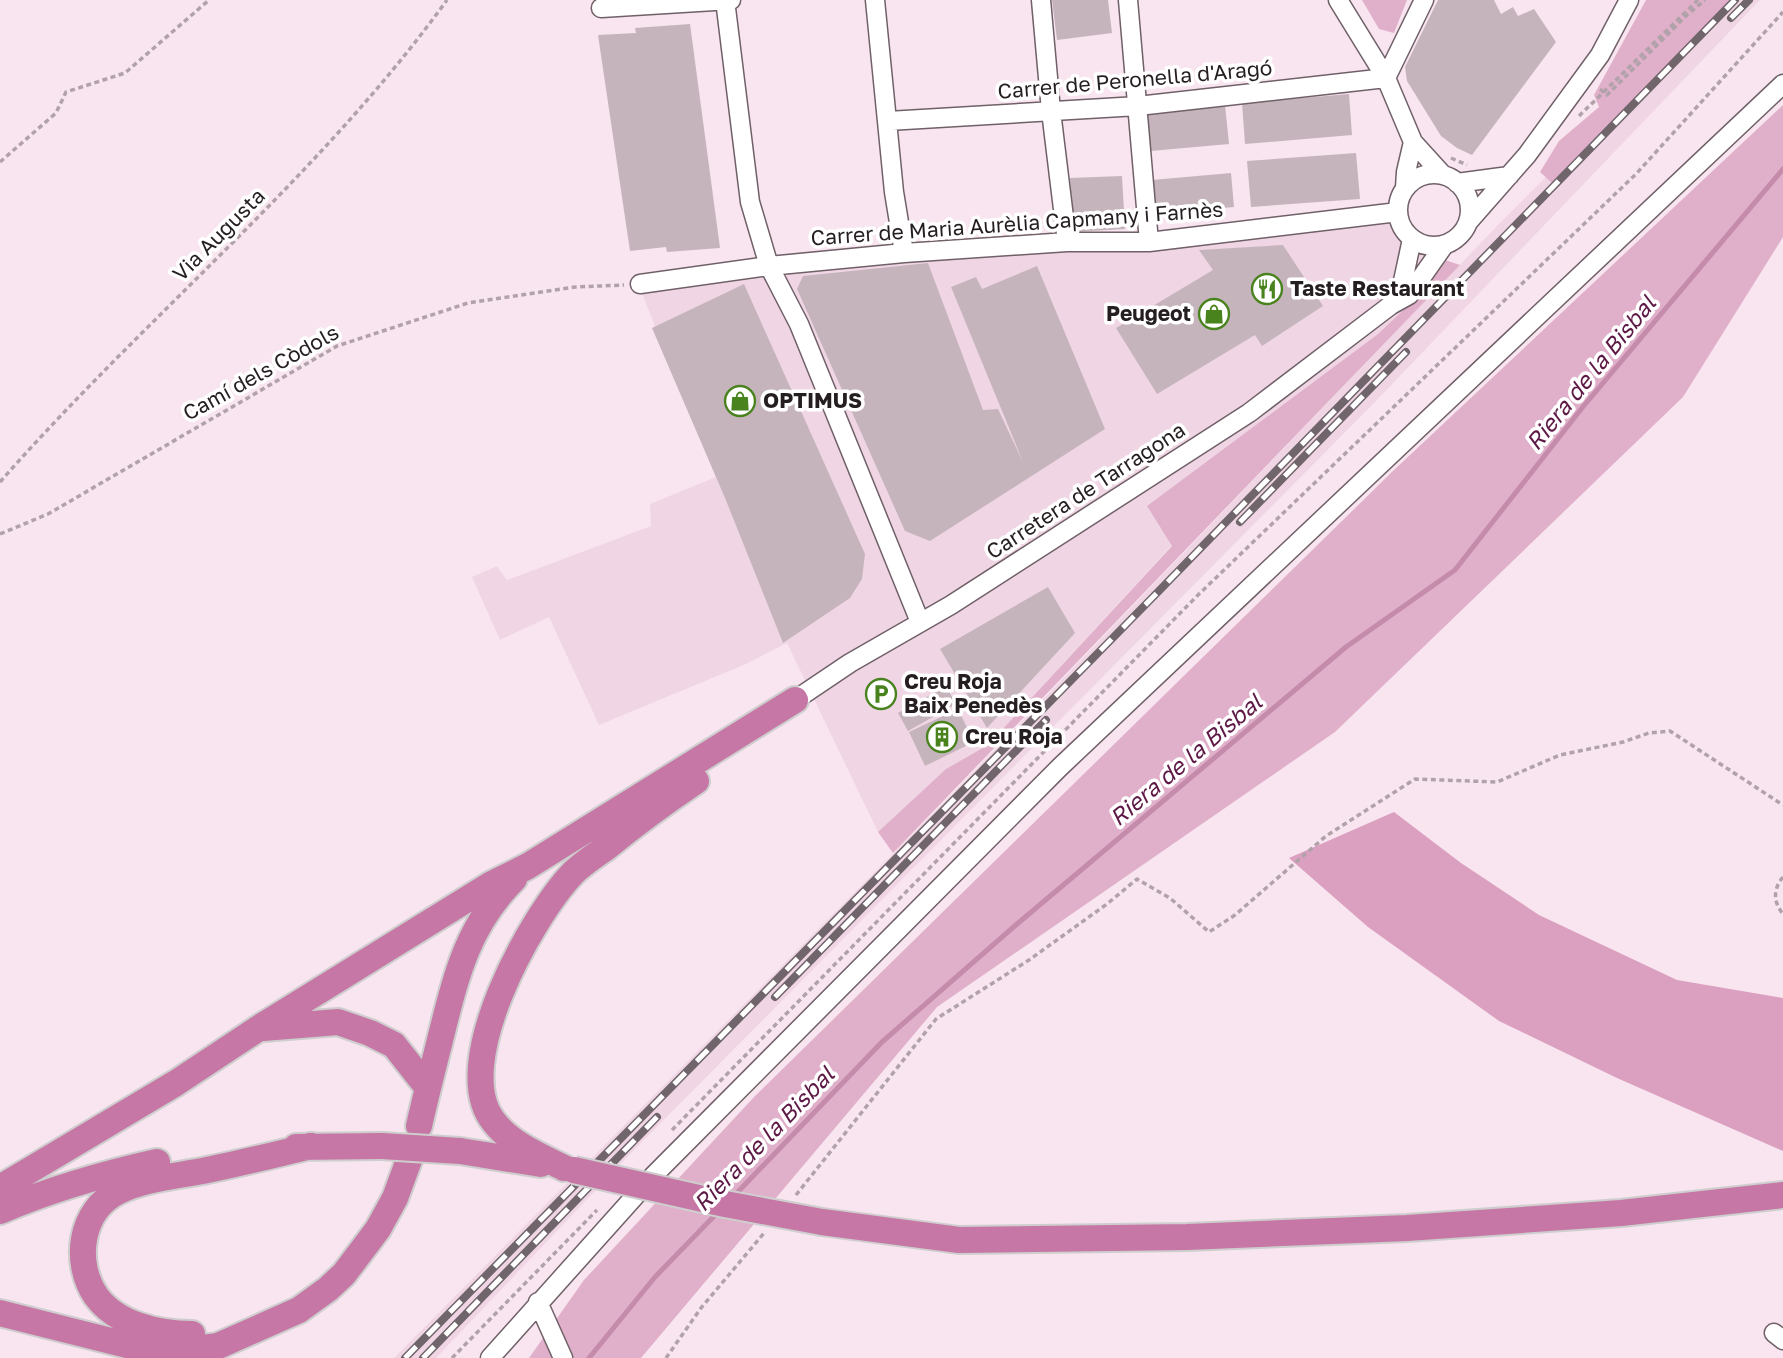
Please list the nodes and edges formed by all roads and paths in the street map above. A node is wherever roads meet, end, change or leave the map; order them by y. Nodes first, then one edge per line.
1 (209, 0) edge
2 (447, 0) edge
3 (725, 0) edge
4 (730, 0) edge
5 (875, 0) edge
6 (1041, 0) edge
7 (1128, 0) edge
8 (1338, 0) edge
9 (1424, 0) edge
10 (1629, 0) edge
11 (1698, 0) edge
12 (1705, 0) edge
13 (601, 8) dead end
14 (1783, 12) edge
15 (1386, 79) junction
16 (1783, 84) edge
17 (1602, 91) junction
18 (1138, 106) junction
19 (1051, 111) junction
20 (1575, 119) dead end
21 (888, 121) junction
22 (1413, 142) junction
23 (1446, 156) dead end
24 (0, 162) edge
25 (1475, 169) dead end
26 (1509, 176) junction
27 (1450, 179) junction
28 (1405, 188) junction
29 (1398, 212) junction
30 (1469, 221) junction
31 (1412, 239) junction
32 (1067, 242) junction
33 (1149, 242) junction
34 (1445, 244) junction
35 (904, 253) junction
36 (769, 266) junction
37 (640, 284) joint
38 (1391, 304) junction
39 (0, 482) edge
40 (0, 534) edge
41 (920, 622) junction
42 (795, 700) junction
43 (1783, 806) edge
44 (528, 866) junction
45 (1783, 877) edge
46 (1783, 914) edge
47 (259, 1028) junction
48 (428, 1088) junction
49 (419, 1126) dead end
50 (667, 1135) dead end
51 (311, 1146) junction
52 (410, 1160) dead end
53 (569, 1169) junction
54 (0, 1188) edge
55 (1783, 1195) edge
56 (791, 1201) dead end
57 (598, 1209) dead end
58 (0, 1211) edge
59 (764, 1233) dead end
60 (538, 1302) junction
61 (0, 1313) edge
62 (246, 1334) junction
63 (562, 1357) edge
64 (452, 1358) edge
65 (490, 1358) edge
66 (666, 1358) edge

1 - 24 path
2 - 39 path, Via Augusta
3 - 4 street
3 - 13 street
3 - 36 street
5 - 21 street
6 - 19 street
7 - 18 street
8 - 15 street
9 - 15 street
10 - 26 street
11 - 17 path
12 - 17 path
14 - 50 path
15 - 18 street, Carrer de Peronella d'Aragó
15 - 22 street
16 - 60 street
17 - 20 path
18 - 19 street, Carrer de Peronella d'Aragó
18 - 33 street
19 - 21 street, Carrer de Peronella d'Aragó
19 - 32 street
21 - 35 street
22 - 27 street
22 - 28 street
23 - 25 path
26 - 27 street
26 - 30 street
27 - 28 street
27 - 30 street
28 - 29 street
29 - 31 street
29 - 33 street, Carrer de Maria Aurèlia Capmany i Farnès
30 - 34 street
31 - 34 street
31 - 38 street, Carretera de Tarragona
32 - 33 street, Carrer de Maria Aurèlia Capmany i Farnès
32 - 35 street, Carrer de Maria Aurèlia Capmany i Farnès
34 - 38 street, Carretera de Tarragona
35 - 36 street, Carrer de Maria Aurèlia Capmany i Farnès
36 - 37 street, Carrer de Maria Aurèlia Capmany i Farnès
36 - 41 street
37 - 40 path, Camí dels Còdols
38 - 41 street, Carretera de Tarragona
41 - 42 street, Carretera de Tarragona
42 - 44 highway
42 - 53 highway
43 - 56 path
44 - 47 highway
44 - 48 highway
45 - 46 path
47 - 48 highway
47 - 54 highway
48 - 49 highway
51 - 53 highway, bridge
51 - 58 highway
51 - 62 highway
52 - 62 highway
53 - 55 highway, bridge
57 - 64 path
59 - 66 path
60 - 63 street
60 - 65 street
61 - 62 highway

